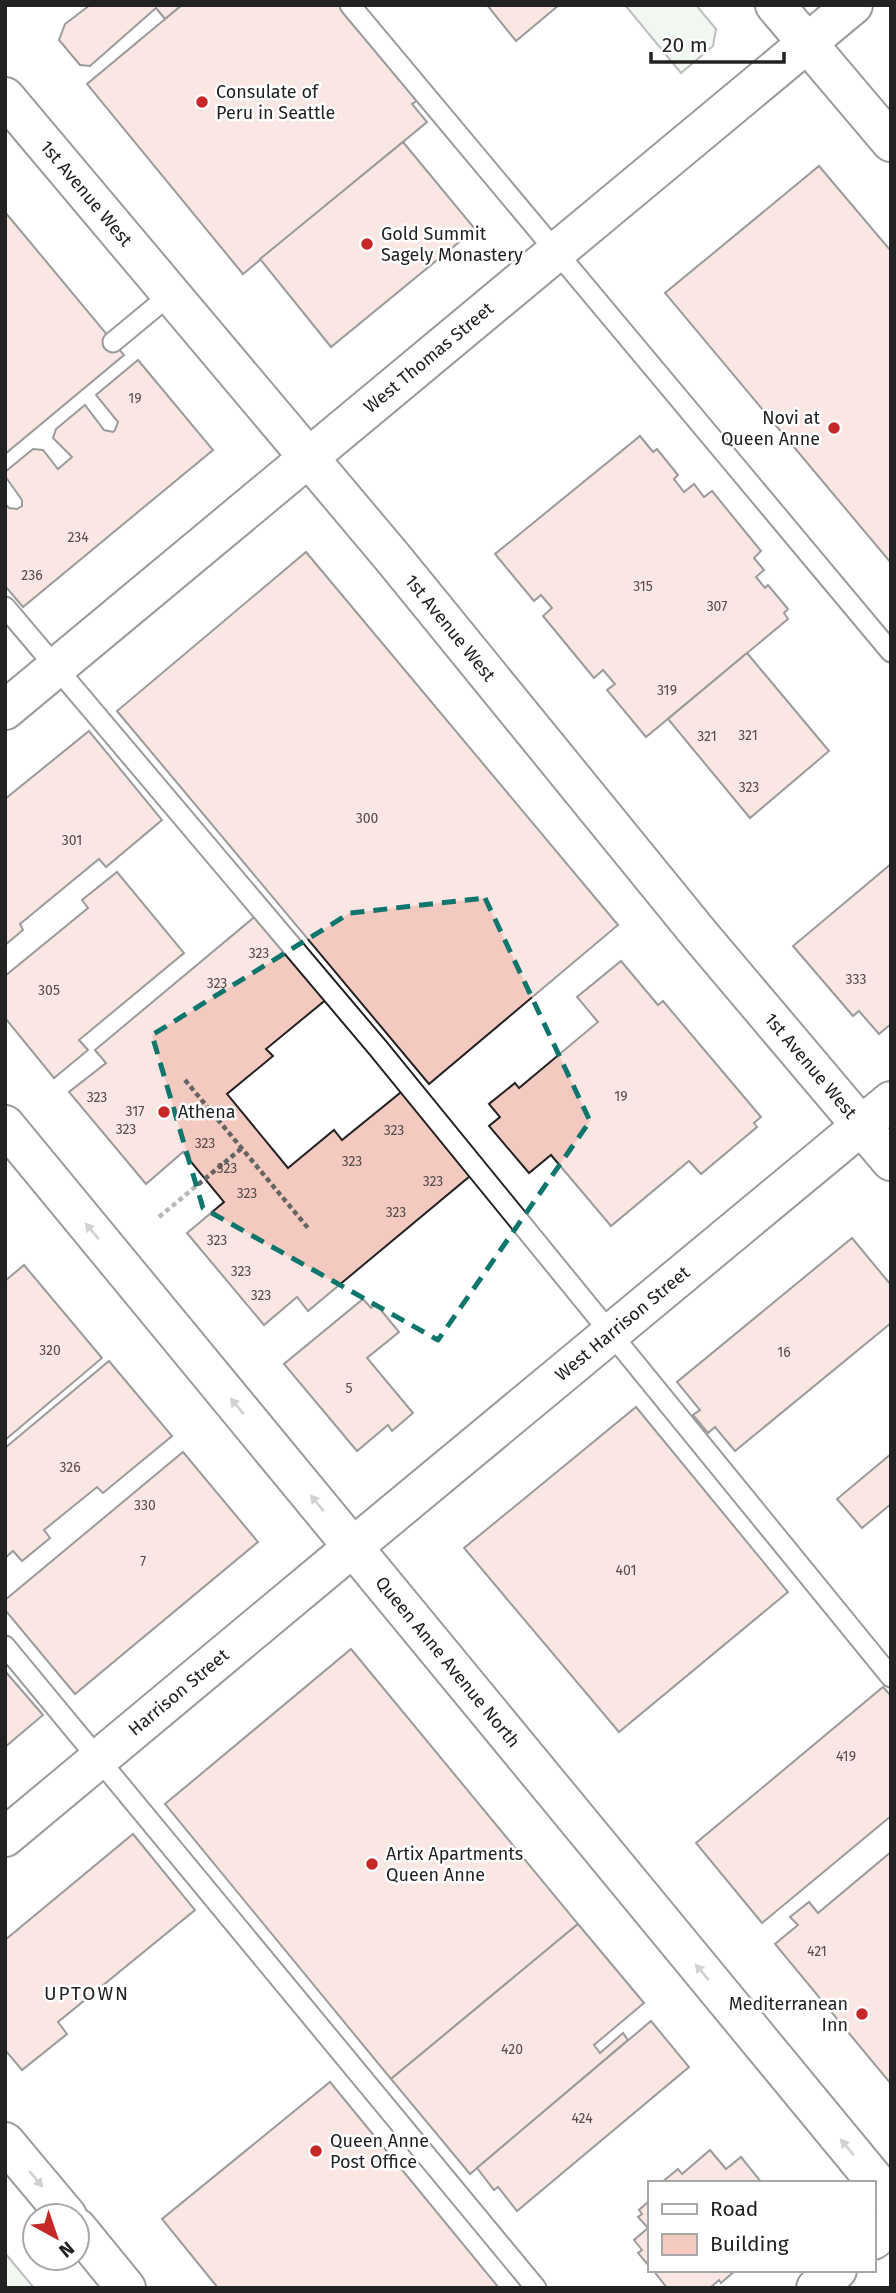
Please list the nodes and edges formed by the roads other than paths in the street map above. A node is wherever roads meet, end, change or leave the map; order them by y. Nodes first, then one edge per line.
1 (350, 5) edge
2 (775, 5) edge
3 (853, 5) edge
4 (807, 43) junction
5 (5, 97) edge
6 (891, 142) edge
7 (557, 250) junction
8 (171, 294) junction
9 (113, 342) dead end
10 (308, 457) junction
11 (5, 607) edge
12 (891, 652) edge
13 (56, 668) junction
14 (5, 710) edge
15 (891, 1101) edge
16 (5, 1125) edge
17 (862, 1125) junction
18 (891, 1161) edge
19 (611, 1333) junction
20 (353, 1547) junction
21 (5, 1646) edge
22 (891, 1677) edge
23 (99, 1759) junction
24 (5, 1837) edge
25 (5, 2142) edge
26 (891, 2200) edge
27 (55, 2202) edge
28 (891, 2226) edge
29 (875, 2238) edge
30 (91, 2245) edge
31 (835, 2272) edge
32 (127, 2288) edge
33 (536, 2288) edge
34 (816, 2288) edge

1 - 7 lane
2 - 4 street
3 - 4 street, West Thomas Street
4 - 6 street
4 - 7 street, West Thomas Street
5 - 8 street, 1st Avenue West
7 - 10 street, West Thomas Street
7 - 12 lane
8 - 9 lane
8 - 10 street, 1st Avenue West
10 - 13 street, West Thomas Street
10 - 17 street, 1st Avenue West
11 - 13 lane
13 - 14 street, West Thomas Street
13 - 19 lane
15 - 17 street, West Harrison Street
20 -> 16 street, Queen Anne Avenue North
17 - 18 street, 1st Avenue West
17 - 19 street, West Harrison Street
19 - 20 street, West Harrison Street
19 - 22 lane
20 - 23 street, Harrison Street
26 -> 20 street, Queen Anne Avenue North
21 - 23 lane
23 - 24 street, Harrison Street
23 - 33 lane
25 -> 27 street
28 - 29 street
30 - 32 street
31 - 34 street

